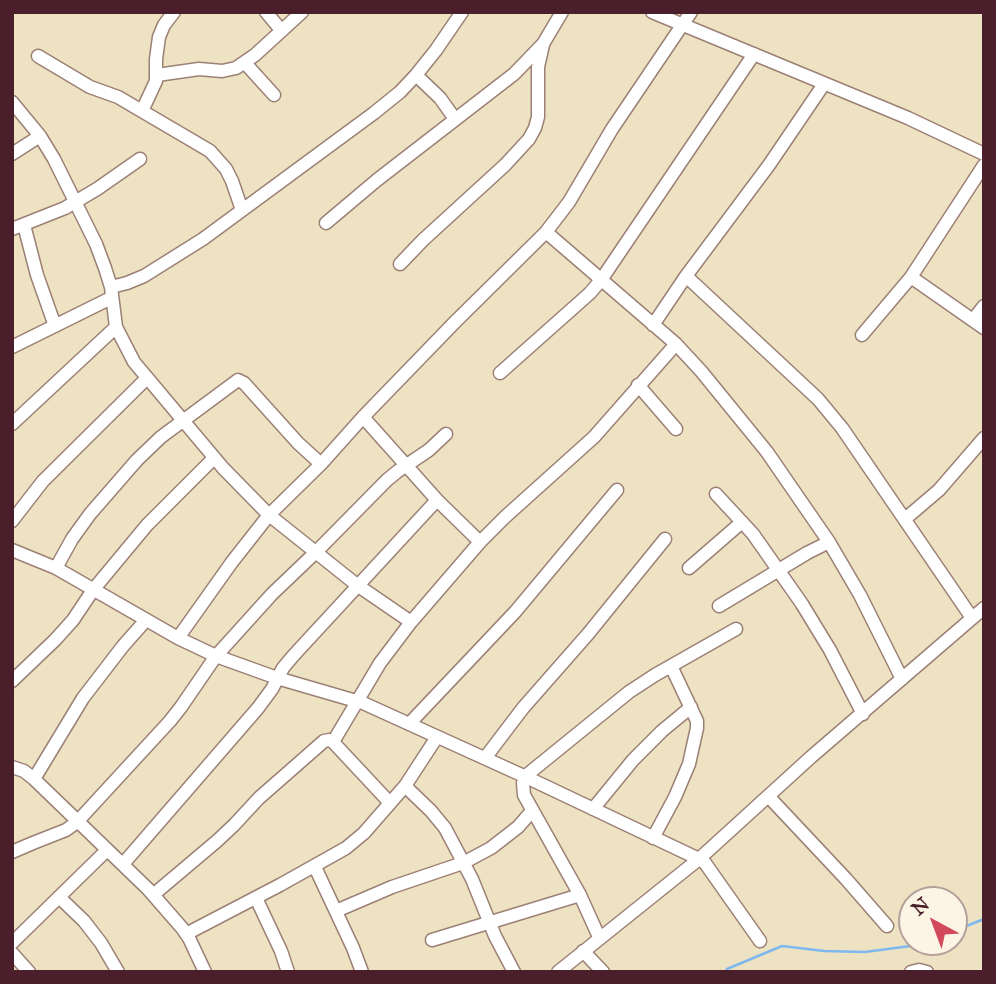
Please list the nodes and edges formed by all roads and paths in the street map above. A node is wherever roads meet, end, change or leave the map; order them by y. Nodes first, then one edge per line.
1 (174, 12) edge
2 (266, 12) edge
3 (302, 12) edge
4 (462, 12) edge
5 (562, 12) edge
6 (652, 12) edge
7 (691, 12) edge
8 (683, 24) junction
9 (281, 30) junction
10 (543, 44) junction
11 (754, 54) junction
12 (38, 56) dead end
13 (245, 63) junction
14 (157, 75) junction
15 (416, 75) junction
16 (824, 84) junction
17 (274, 95) dead end
18 (12, 102) edge
19 (142, 111) junction
20 (455, 119) junction
21 (40, 136) junction
22 (12, 154) edge
23 (984, 155) edge
24 (140, 159) dead end
25 (984, 165) edge
26 (75, 202) junction
27 (242, 210) junction
28 (326, 223) dead end
29 (18, 227) edge
30 (546, 232) junction
31 (400, 264) dead end
32 (686, 276) junction
33 (911, 277) junction
34 (601, 280) junction
35 (111, 293) junction
36 (984, 306) edge
37 (973, 320) junction
38 (653, 325) junction
39 (55, 326) junction
40 (116, 327) junction
41 (984, 328) edge
42 (862, 335) dead end
43 (676, 344) junction
44 (12, 347) edge
45 (500, 373) dead end
46 (146, 378) junction
47 (638, 386) junction
48 (363, 417) junction
49 (183, 422) junction
50 (12, 424) edge
51 (676, 429) dead end
52 (446, 434) dead end
53 (984, 438) edge
54 (214, 458) junction
55 (321, 464) junction
56 (406, 465) junction
57 (617, 490) dead end
58 (716, 494) dead end
59 (437, 500) junction
60 (269, 515) junction
61 (905, 519) junction
62 (12, 521) edge
63 (742, 522) junction
64 (665, 539) dead end
65 (480, 542) junction
66 (829, 542) junction
67 (12, 550) edge
68 (316, 552) junction
69 (56, 568) junction
70 (689, 568) dead end
71 (778, 570) junction
72 (358, 586) junction
73 (93, 590) junction
74 (719, 606) dead end
75 (984, 608) edge
76 (972, 618) junction
77 (146, 620) junction
78 (411, 622) junction
79 (736, 629) dead end
80 (178, 638) junction
81 (216, 656) junction
82 (671, 666) junction
83 (13, 677) edge
84 (277, 678) junction
85 (902, 679) junction
86 (358, 702) junction
87 (691, 707) junction
88 (863, 714) junction
89 (409, 724) junction
90 (436, 737) junction
91 (333, 742) junction
92 (485, 758) junction
93 (12, 767) edge
94 (526, 777) junction
95 (34, 779) junction
96 (405, 786) junction
97 (769, 797) junction
98 (390, 803) junction
99 (593, 809) junction
100 (532, 811) junction
101 (77, 822) junction
102 (653, 838) junction
103 (107, 850) junction
104 (12, 852) edge
105 (699, 859) junction
106 (463, 863) junction
107 (123, 864) junction
108 (315, 867) junction
109 (153, 895) junction
110 (580, 895) junction
111 (59, 897) junction
112 (256, 898) junction
113 (336, 911) junction
114 (489, 921) junction
115 (887, 926) dead end
116 (186, 934) junction
117 (600, 937) junction
118 (432, 940) dead end
119 (760, 940) dead end
120 (12, 943) edge
121 (583, 951) junction
122 (12, 953) edge
123 (29, 972) edge
124 (118, 972) edge
125 (205, 972) edge
126 (288, 972) edge
127 (362, 972) edge
128 (514, 972) edge
129 (558, 972) edge
130 (603, 972) edge
131 (911, 972) edge
132 (928, 972) edge

1 - 14 street
2 - 9 street
3 - 9 street
4 - 15 street
5 - 10 street
6 - 8 street
7 - 8 street
8 - 11 street
8 - 30 street
9 - 13 street
10 - 20 street
10 - 31 street
11 - 16 street
11 - 34 street
12 - 19 street
13 - 14 street
13 - 17 street
14 - 19 street
15 - 20 street
15 - 27 street
16 - 23 street
16 - 32 street
18 - 21 street
19 - 27 street
20 - 28 street
21 - 22 street
21 - 26 street
24 - 26 street
25 - 33 street
26 - 29 street
26 - 35 street
27 - 35 street
29 - 39 street
30 - 34 street
30 - 48 street
32 - 38 street
32 - 61 street
33 - 37 street
33 - 42 street
34 - 38 street
34 - 45 street
35 - 39 street
35 - 40 street
36 - 37 street
37 - 41 street
38 - 43 street
39 - 44 street
40 - 46 street
40 - 50 street
43 - 47 street
43 - 66 street
46 - 49 street
46 - 62 street
47 - 51 street
47 - 65 street
48 - 55 street
48 - 56 street
49 - 54 street
49 - 55 street
49 - 69 street
52 - 56 street
53 - 61 street
54 - 60 street
54 - 73 street
55 - 60 street
56 - 59 street
56 - 68 street
57 - 89 street
58 - 63 street
59 - 65 street
59 - 72 street
60 - 68 street
60 - 80 street
61 - 76 street
63 - 70 street
63 - 71 street
64 - 92 street
65 - 78 street
66 - 71 street
66 - 85 street
67 - 69 street
68 - 72 street
68 - 81 street
69 - 73 street
71 - 74 street
71 - 88 street
72 - 78 street
72 - 84 street
73 - 77 street
73 - 83 street
75 - 76 street
76 - 85 street
77 - 80 street
77 - 95 street
78 - 86 street
79 - 82 street
80 - 81 street
81 - 84 street
81 - 101 street
82 - 87 street
82 - 94 street
84 - 86 street
84 - 107 street
85 - 88 street
86 - 89 street
86 - 91 street
87 - 99 street
87 - 102 street
88 - 97 street
89 - 90 street
90 - 92 street
90 - 96 street
91 - 98 street
91 - 109 street
92 - 94 street
93 - 95 street
94 - 99 street
94 - 100 street
95 - 101 street
96 - 98 street
96 - 106 street
97 - 105 street
97 - 115 street
98 - 108 street
99 - 102 street
100 - 106 street
100 - 110 street
101 - 103 street
101 - 104 street
102 - 105 street
103 - 107 street
103 - 111 street
105 - 117 street
105 - 119 street
106 - 113 street
106 - 114 street
107 - 109 street
108 - 112 street
108 - 113 street
109 - 116 street
110 - 114 street
110 - 117 street
111 - 120 street
111 - 124 street
112 - 116 street
112 - 126 street
113 - 127 street
114 - 118 street
114 - 128 street
116 - 125 street
117 - 121 street
121 - 129 street
121 - 130 street
122 - 123 street
131 - 132 street

